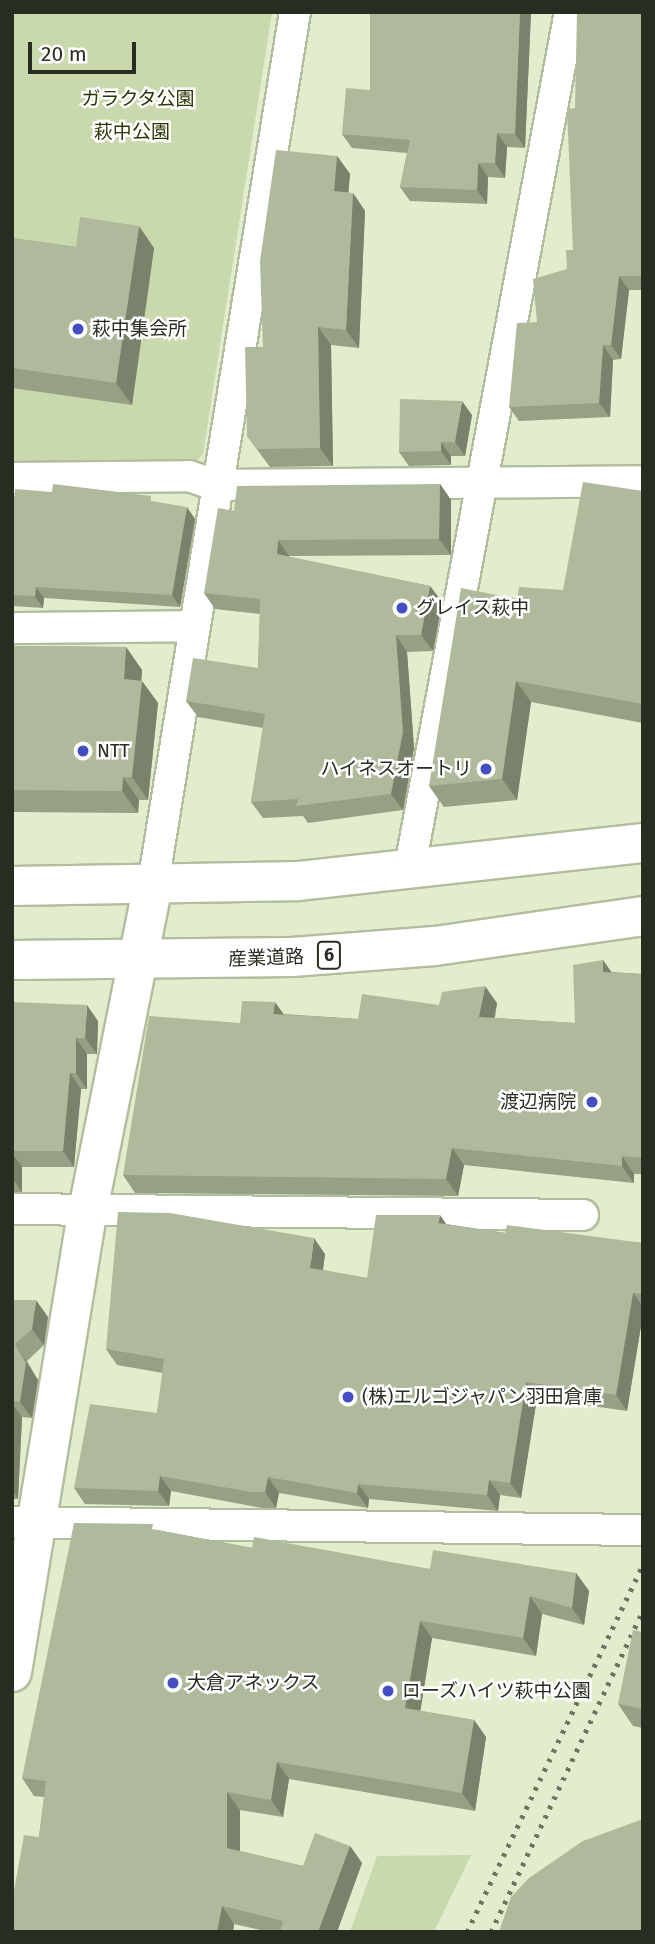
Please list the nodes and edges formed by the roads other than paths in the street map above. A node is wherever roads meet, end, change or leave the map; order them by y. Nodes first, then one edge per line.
1 (295, 12) edge
2 (569, 12) edge
3 (12, 478) edge
4 (643, 481) edge
5 (482, 484) junction
6 (215, 485) junction
7 (195, 626) junction
8 (12, 628) edge
9 (643, 843) edge
10 (409, 872) junction
11 (153, 884) junction
12 (12, 886) edge
13 (643, 916) edge
14 (134, 959) junction
15 (12, 960) edge
16 (12, 1209) edge
17 (88, 1210) junction
18 (583, 1215) dead end
19 (26, 1522) edge
20 (643, 1530) edge
21 (12, 1672) edge

1 - 6 street
2 - 5 street
3 - 6 street
4 - 5 street
5 - 6 street
5 - 10 street
6 - 7 street
7 - 8 street
7 - 11 street
9 - 10 main road
10 - 11 main road
11 - 12 main road
11 - 14 main road
13 - 14 main road, 産業道路 / 6
14 - 15 main road, 産業道路 / 6
14 - 17 main road
16 - 17 street
17 - 18 street
17 - 19 main road
19 - 20 street
19 - 21 main road

